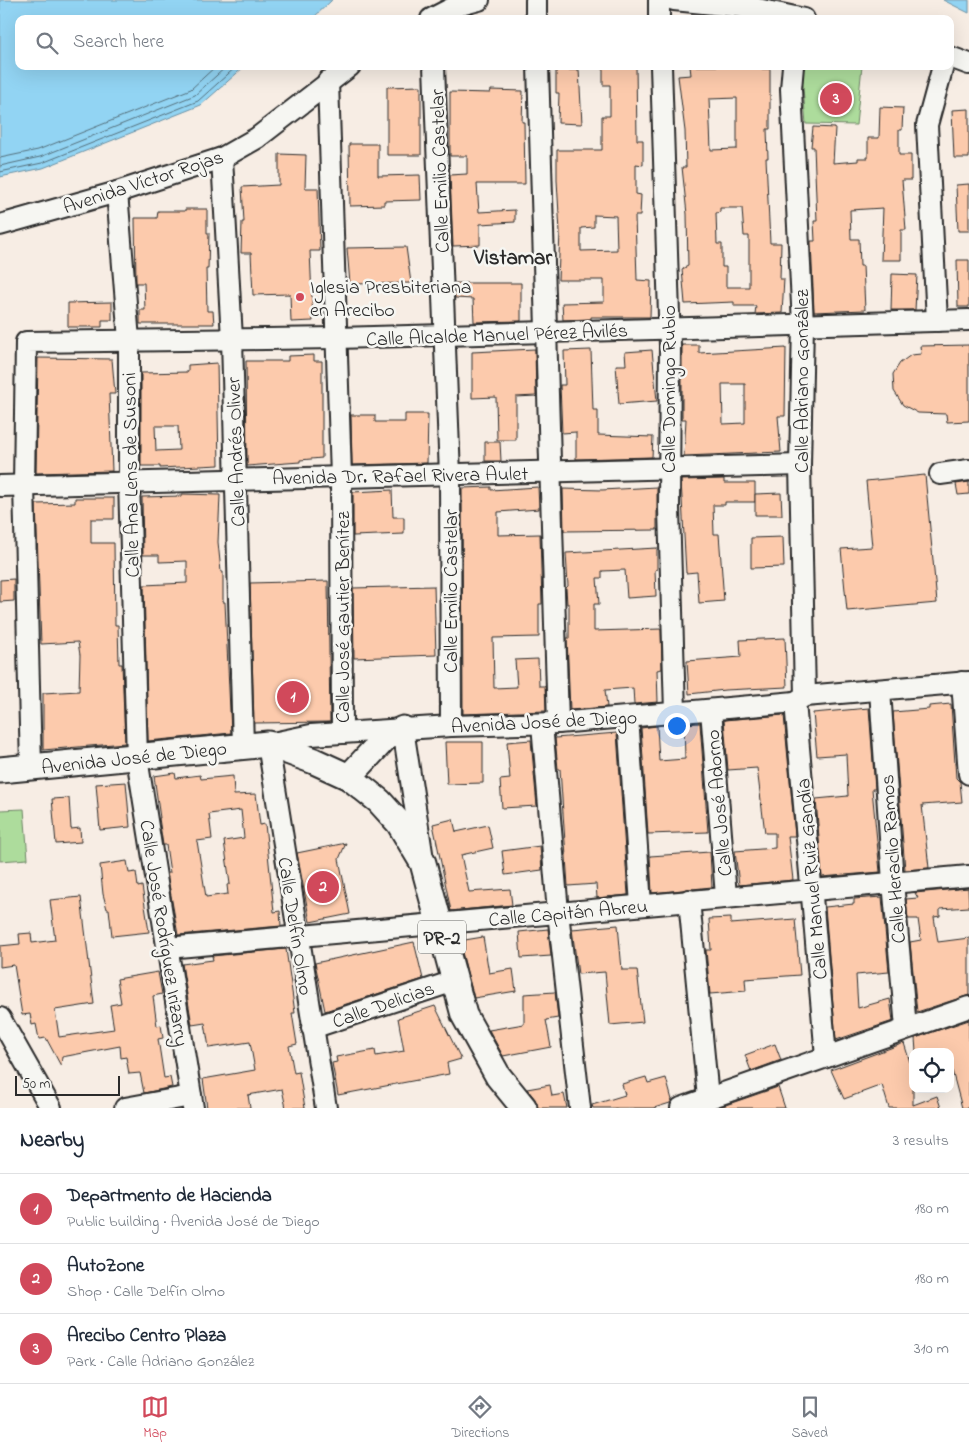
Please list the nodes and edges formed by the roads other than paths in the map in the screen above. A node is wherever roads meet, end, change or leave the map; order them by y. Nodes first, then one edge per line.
1 (479, 0) edge
2 (536, 0) edge
3 (659, 0) edge
4 (674, 0) edge
5 (439, 15) edge
6 (536, 15) edge
7 (659, 15) edge
8 (786, 15) edge
9 (954, 58) edge
10 (969, 64) edge
11 (344, 70) edge
12 (434, 70) edge
13 (538, 70) edge
14 (661, 70) edge
15 (793, 70) edge
16 (942, 70) edge
17 (328, 81) junction
18 (222, 158) junction
19 (117, 192) junction
20 (0, 225) edge
21 (969, 320) edge
22 (937, 321) junction
23 (803, 324) junction
24 (670, 329) junction
25 (446, 333) junction
26 (547, 333) junction
27 (337, 338) junction
28 (232, 339) junction
29 (129, 340) junction
30 (800, 465) junction
31 (669, 469) junction
32 (969, 470) edge
33 (550, 472) junction
34 (940, 474) dead end
35 (450, 475) junction
36 (341, 477) junction
37 (235, 479) junction
38 (129, 481) junction
39 (24, 485) junction
40 (0, 486) edge
41 (965, 682) edge
42 (880, 690) junction
43 (800, 699) junction
44 (711, 710) junction
45 (675, 712) junction
46 (628, 717) junction
47 (550, 723) junction
48 (451, 726) junction
49 (403, 729) junction
50 (342, 734) junction
51 (268, 744) junction
52 (243, 746) junction
53 (136, 758) junction
54 (31, 767) junction
55 (0, 770) edge
56 (969, 774) edge
57 (349, 777) junction
58 (423, 863) junction
59 (969, 876) edge
60 (893, 882) junction
61 (812, 889) junction
62 (726, 896) junction
63 (689, 900) junction
64 (641, 906) junction
65 (558, 912) junction
66 (439, 924) junction
67 (298, 937) junction
68 (167, 948) junction
69 (454, 981) junction
70 (969, 1007) edge
71 (0, 1018) edge
72 (312, 1028) junction
73 (906, 1028) junction
74 (826, 1057) junction
75 (708, 1098) junction
76 (192, 1102) edge
77 (51, 1108) edge
78 (125, 1108) edge
79 (326, 1108) edge
80 (524, 1108) edge
81 (580, 1108) edge
82 (681, 1108) edge

1 - 5 street
2 - 6 street
3 - 7 street
4 - 8 street
9 - 10 street
11 - 17 street, Avenida Víctor Rojas
12 - 25 street, Calle Emilio Castelar
13 - 26 street
14 - 24 street, Calle Domingo Rubio
15 - 23 street, Calle Adriano González
16 - 22 street
17 - 18 street, Avenida Víctor Rojas
17 - 27 street, Calle José Gautier Benítez
18 - 19 street, Avenida Víctor Rojas
18 - 28 street, Calle Andrés Oliver
19 - 20 street, Avenida Víctor Rojas
19 - 29 street, Calle Ana Lens de Susoni
21 - 22 street, Calle Alcalde Manuel Pérez Avilés
22 - 23 street, Calle Alcalde Manuel Pérez Avilés
23 - 24 street, Calle Alcalde Manuel Pérez Avilés
23 - 30 street, Calle Adriano González
24 - 26 street, Calle Alcalde Manuel Pérez Avilés
24 - 31 street, Calle Domingo Rubio
25 - 26 street, Calle Alcalde Manuel Pérez Avilés
25 - 27 street, Calle Alcalde Manuel Pérez Avilés
25 - 35 street, Calle Emilio Castelar
26 - 33 street
27 - 28 street, Calle Alcalde Manuel Pérez Avilés
27 - 36 street, Calle José Gautier Benítez
28 - 29 street, Calle Alcalde Manuel Pérez Avilés
28 - 37 street, Calle Andrés Oliver
29 - 38 street, Calle Ana Lens de Susoni
29 - 39 street, Calle Alcalde Manuel Pérez Avilés
30 - 31 street, Avenida Dr. Rafael Rivera Aulet
30 - 43 street, Calle Adriano González
31 - 33 street, Avenida Dr. Rafael Rivera Aulet
31 - 45 street, Calle Domingo Rubio
32 - 34 street
33 - 35 street, Avenida Dr. Rafael Rivera Aulet
33 - 47 street
35 - 36 street, Avenida Dr. Rafael Rivera Aulet
35 - 48 street, Calle Emilio Castelar
36 - 37 street, Avenida Dr. Rafael Rivera Aulet
36 - 50 street, Calle José Gautier Benítez
37 - 38 street, Avenida Dr. Rafael Rivera Aulet
37 - 52 street, Calle Andrés Oliver
38 - 39 street, Avenida Dr. Rafael Rivera Aulet
38 - 53 street, Calle Ana Lens de Susoni
39 - 40 street, Avenida Dr. Rafael Rivera Aulet
39 - 54 street
41 - 42 street, Avenida José de Diego
41 - 56 street
42 - 43 street, Avenida José de Diego
42 - 60 street, Calle Heraclio Ramos
43 - 44 street, Avenida José de Diego
43 - 61 street, Calle Manuel Ruiz Gandía
44 - 45 street, Avenida José de Diego
44 - 62 street, Calle José Adorno
45 - 46 street, Avenida José de Diego
46 - 47 street, Avenida José de Diego
46 - 64 street
47 - 48 street, Avenida José de Diego
47 - 65 street
48 - 49 street, Avenida José de Diego
49 - 50 street, Avenida José de Diego
49 - 57 main road
49 - 58 street
50 - 51 street, Avenida José de Diego
51 - 52 main road, Avenida José de Diego / PR-2
51 - 57 main road, Avenida José de Diego / PR-2
51 - 67 street, Calle Delfín Olmo
52 - 53 main road, Avenida José de Diego / PR-2
53 - 54 main road, Avenida José de Diego / PR-2
53 - 68 street, Calle José Rodríguez Irizarry
54 - 55 main road, Avenida José de Diego / PR-2
57 - 58 main road, PR-2
58 - 66 main road, PR-2
59 - 60 street, Calle Capitán Abreu
60 - 61 street, Calle Capitán Abreu
60 - 73 street, Calle Heraclio Ramos
61 - 62 street, Calle Capitán Abreu
61 - 74 street, Calle Manuel Ruiz Gandía
62 - 63 street, Calle Capitán Abreu
63 - 64 street, Calle Capitán Abreu
63 - 75 street
64 - 65 street, Calle Capitán Abreu
65 - 66 street, Calle Capitán Abreu
65 - 81 street
66 - 67 street, Calle Capitán Abreu
66 - 69 main road, PR-2
67 - 68 street, Calle Capitán Abreu
67 - 72 street, Calle Delfín Olmo
68 - 76 street, Calle José Rodríguez Irizarry
69 - 72 street, Calle Delicias
69 - 80 main road, PR-2
70 - 73 street
71 - 77 street
72 - 79 street, Calle Delfín Olmo
73 - 74 street
74 - 75 street
75 - 82 street
76 - 78 street

